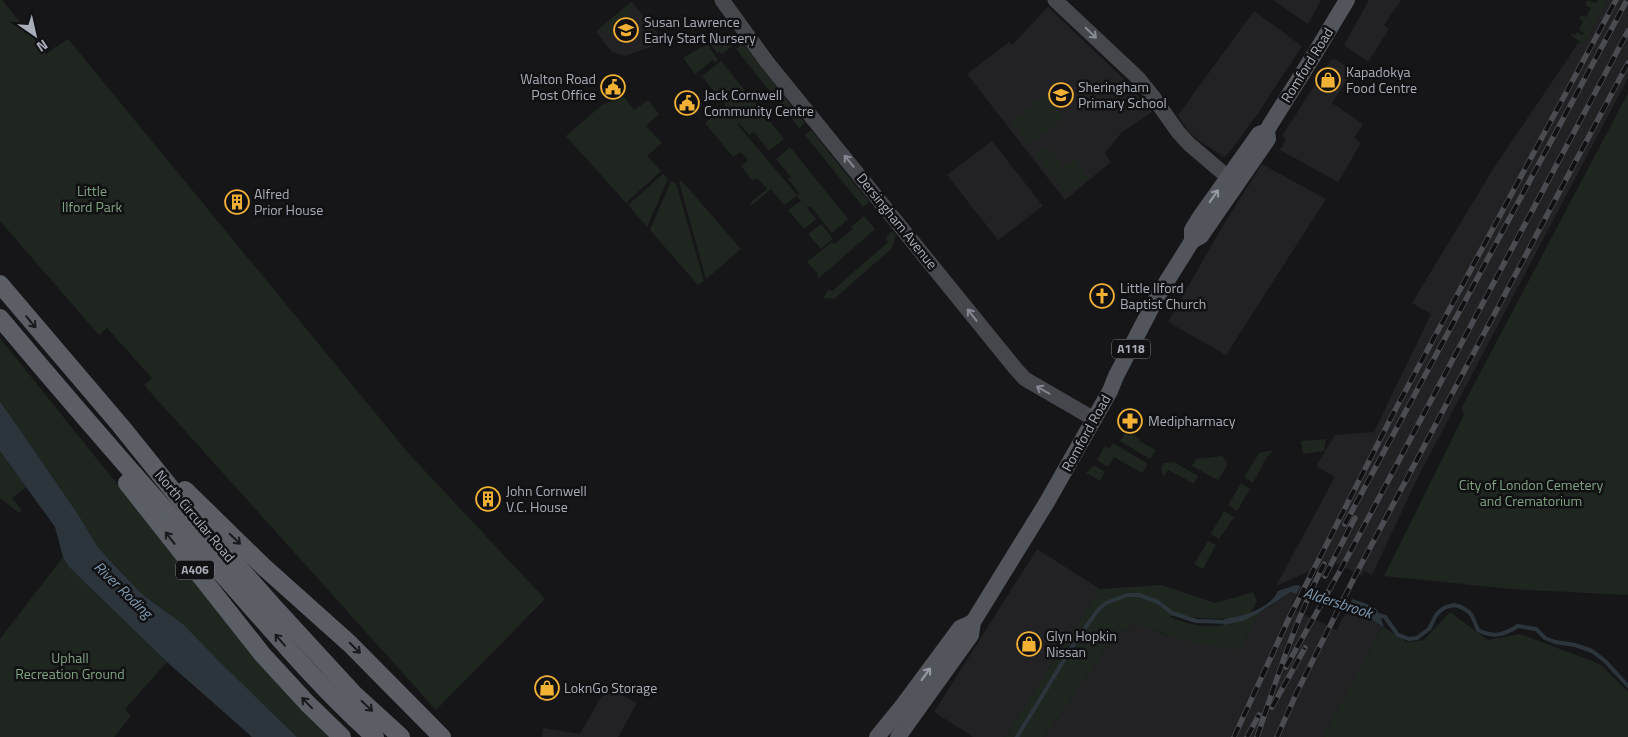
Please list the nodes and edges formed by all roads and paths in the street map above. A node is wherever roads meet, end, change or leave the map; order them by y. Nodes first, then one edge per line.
1 (722, 0) edge
2 (1055, 0) edge
3 (1347, 0) edge
4 (1232, 180) junction
5 (0, 284) edge
6 (0, 318) edge
7 (61, 391) junction
8 (1094, 419) junction
9 (120, 425) junction
10 (269, 614) junction
11 (973, 622) junction
12 (342, 737) edge
13 (375, 737) edge
14 (401, 737) edge
15 (442, 737) edge
16 (877, 737) edge
17 (898, 737) edge

8 -> 1 main road, Dersingham Avenue
2 -> 4 main road
3 - 4 main road, Romford Road / A118
4 - 8 main road, Romford Road / A118
5 -> 9 highway, North Circular Road / A406
6 - 7 highway, North Circular Road / A406
7 - 10 highway, North Circular Road / A406
12 -> 7 highway, A406
8 - 11 main road, Romford Road / A118
9 - 10 highway, North Circular Road / A406
9 -> 15 highway, A406
13 -> 10 highway, North Circular Road / A406
10 -> 14 highway, North Circular Road / A406
16 -> 11 main road, Romford Road / A118
11 - 17 main road, Romford Road / A118

